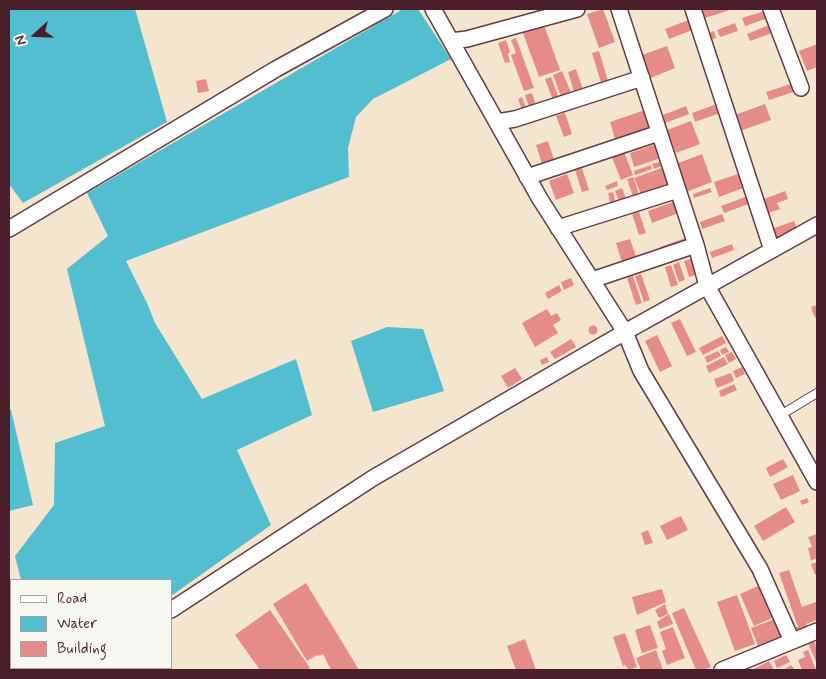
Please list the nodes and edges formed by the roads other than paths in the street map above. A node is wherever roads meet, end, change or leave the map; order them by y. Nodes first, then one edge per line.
1 (384, 9) edge
2 (433, 9) edge
3 (577, 9) edge
4 (619, 9) edge
5 (693, 9) edge
6 (771, 9) edge
7 (451, 41) junction
8 (642, 78) junction
9 (801, 88) dead end
10 (497, 122) junction
11 (659, 133) junction
12 (527, 177) junction
13 (678, 190) junction
14 (817, 225) edge
15 (558, 228) junction
16 (9, 229) edge
17 (696, 245) junction
18 (772, 250) junction
19 (592, 280) junction
20 (707, 286) junction
21 (625, 332) junction
22 (817, 393) edge
23 (778, 416) junction
24 (817, 482) edge
25 (172, 609) edge
26 (817, 631) edge
27 (792, 641) junction
28 (722, 670) edge

1 - 16 street
2 - 7 street
3 - 7 street
4 - 8 street
5 - 18 street
6 - 9 street
7 - 10 street
8 - 10 street
8 - 11 street
10 - 12 street
11 - 12 street
11 - 13 street
12 - 15 street
13 - 15 street
13 - 17 street
14 - 18 street
15 - 19 street
17 - 19 street
17 - 20 street
18 - 20 street
19 - 21 street
20 - 21 street
20 - 23 street
21 - 25 street
21 - 27 street
22 - 23 lane
23 - 24 street
26 - 27 street
27 - 28 street

